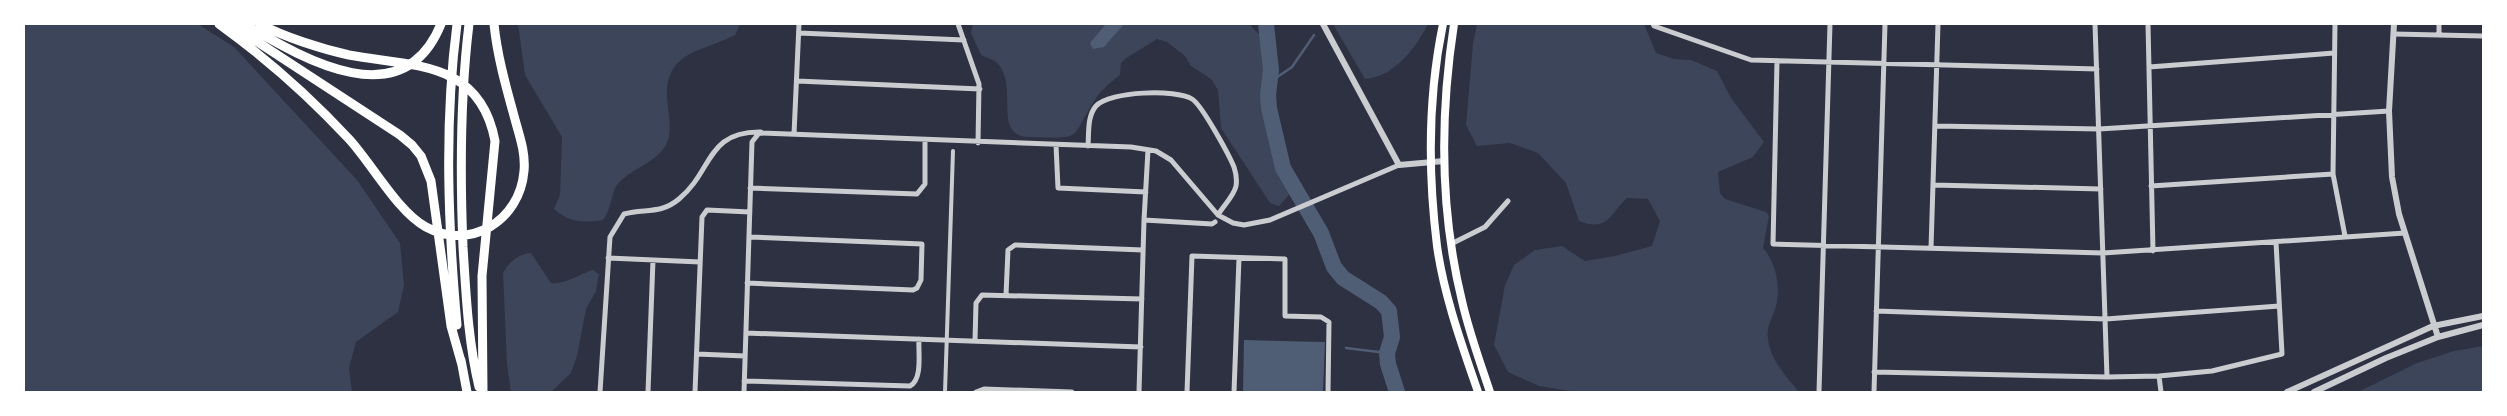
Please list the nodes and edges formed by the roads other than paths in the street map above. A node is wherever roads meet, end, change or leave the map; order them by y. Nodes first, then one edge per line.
1 (220, 24) edge
2 (230, 24) edge
3 (244, 24) edge
4 (260, 24) edge
5 (441, 24) edge
6 (457, 24) edge
7 (470, 24) edge
8 (494, 24) edge
9 (799, 24) edge
10 (958, 24) edge
11 (1323, 24) edge
12 (1443, 24) edge
13 (1454, 24) edge
14 (1654, 24) edge
15 (1830, 24) edge
16 (1885, 24) edge
17 (1938, 24) edge
18 (2095, 24) edge
19 (2148, 24) edge
20 (2335, 24) edge
21 (2394, 24) edge
22 (2439, 24) edge
23 (798, 33) junction
24 (2394, 34) junction
25 (2439, 35) junction
26 (2483, 36) edge
27 (964, 40) junction
28 (2334, 53) junction
29 (1777, 61) junction
30 (1828, 63) junction
31 (1884, 64) junction
32 (1938, 65) junction
33 (2149, 67) junction
34 (2097, 70) junction
35 (797, 81) junction
36 (980, 89) junction
37 (2389, 111) junction
38 (2334, 113) junction
39 (1936, 126) junction
40 (2150, 127) junction
41 (2099, 129) junction
42 (764, 132) junction
43 (794, 134) junction
44 (925, 140) junction
45 (978, 143) junction
46 (1056, 145) junction
47 (1088, 146) junction
48 (1148, 150) junction
49 (953, 151) dead end
50 (1444, 161) junction
51 (1430, 162) junction
52 (1398, 165) junction
53 (2333, 174) junction
54 (1934, 185) junction
55 (2151, 186) junction
56 (750, 188) junction
57 (2101, 189) junction
58 (1146, 192) junction
59 (1508, 201) dead end
60 (750, 212) junction
61 (1218, 215) junction
62 (1144, 220) junction
63 (1215, 222) dead end
64 (2404, 233) junction
65 (2345, 236) junction
66 (749, 237) junction
67 (2276, 242) junction
68 (1451, 244) junction
69 (1824, 246) junction
70 (1878, 248) junction
71 (1931, 248) junction
72 (1143, 250) junction
73 (2154, 251) junction
74 (2103, 253) junction
75 (608, 258) junction
76 (1239, 258) junction
77 (653, 260) junction
78 (700, 262) junction
79 (747, 283) junction
80 (1006, 295) junction
81 (1142, 299) junction
82 (2279, 306) junction
83 (1876, 311) junction
84 (2483, 316) edge
85 (2106, 319) junction
86 (2483, 325) edge
87 (2433, 326) junction
88 (746, 333) junction
89 (2438, 337) junction
90 (919, 339) junction
91 (947, 340) junction
92 (975, 341) junction
93 (1141, 347) junction
94 (697, 354) junction
95 (745, 356) junction
96 (462, 365) junction
97 (1874, 372) junction
98 (2159, 376) junction
99 (2107, 377) junction
100 (744, 381) junction
101 (467, 392) edge
102 (482, 392) edge
103 (600, 392) edge
104 (648, 392) edge
105 (696, 392) edge
106 (744, 392) edge
107 (945, 392) edge
108 (976, 392) edge
109 (1072, 392) edge
110 (1139, 392) edge
111 (1187, 392) edge
112 (1234, 392) edge
113 (1328, 392) edge
114 (1478, 392) edge
115 (1490, 392) edge
116 (1819, 392) edge
117 (1874, 392) edge
118 (2160, 392) edge
119 (2287, 392) edge
120 (2314, 392) edge

1 - 8 highway
2 - 96 highway
3 - 5 highway
4 - 102 highway
6 - 96 highway
7 - 102 highway
9 - 23 street
10 - 27 street
11 - 52 street
12 - 51 main road
13 - 50 main road
14 - 29 street
15 - 30 street
16 - 31 street
17 - 32 street
18 - 34 street
19 - 33 street
20 - 28 street
21 - 24 street
22 - 25 street
23 - 27 street
23 - 35 street
24 - 25 street
24 - 37 street
25 - 26 street
27 - 36 street
28 - 33 street
28 - 38 street
29 - 30 street
29 - 69 street
30 - 31 street
30 - 69 street
31 - 32 street
31 - 70 street
32 - 34 street
32 - 39 street
33 - 40 street
34 - 41 street
35 - 36 street
35 - 43 street
36 - 45 street
37 - 38 street
37 - 64 street
38 - 40 street
38 - 53 street
39 - 41 street
39 - 54 street
40 - 41 street
40 - 55 street
41 - 57 street
42 - 43 street
42 - 56 street
42 - 75 street
43 - 44 street
44 - 45 street
44 - 56 street
45 - 46 street
46 - 47 street
46 - 58 street
47 - 48 street
47 - 61 street
48 - 58 street
48 - 61 street
49 - 91 street
50 - 51 street
50 - 68 main road
51 - 52 street
51 - 114 main road
52 - 61 street
53 - 55 street
53 - 65 street
54 - 57 street
54 - 71 street
55 - 73 street
56 - 60 street
57 - 74 street
58 - 62 street
59 - 68 street
60 - 66 street
60 - 78 street
62 - 63 street
62 - 72 street
64 - 65 street
64 - 87 street
65 - 67 street
66 - 79 street
66 - 79 street
67 - 73 street
67 - 82 street
68 - 115 main road
69 - 70 street
69 - 116 street
70 - 71 street
70 - 83 street
71 - 74 street
72 - 80 street
72 - 81 street
73 - 74 street
74 - 85 street
75 - 77 street
75 - 103 street
76 - 111 street
76 - 112 street
76 - 113 street
77 - 78 street
77 - 104 street
78 - 94 street
79 - 88 street
80 - 81 street
80 - 92 street
81 - 93 street
82 - 85 street
82 - 98 street
83 - 85 street
83 - 97 street
84 - 87 street
85 - 99 street
86 - 89 street
87 - 89 street
87 - 119 street
88 - 90 street
88 - 95 street
89 - 120 street
90 - 91 street
90 - 100 street
91 - 92 street
91 - 107 street
92 - 93 street
93 - 110 street
94 - 95 street
94 - 105 street
95 - 100 street
96 - 101 highway
97 - 99 street
97 - 117 street
98 - 99 street
98 - 118 street
100 - 106 street
108 - 109 street

